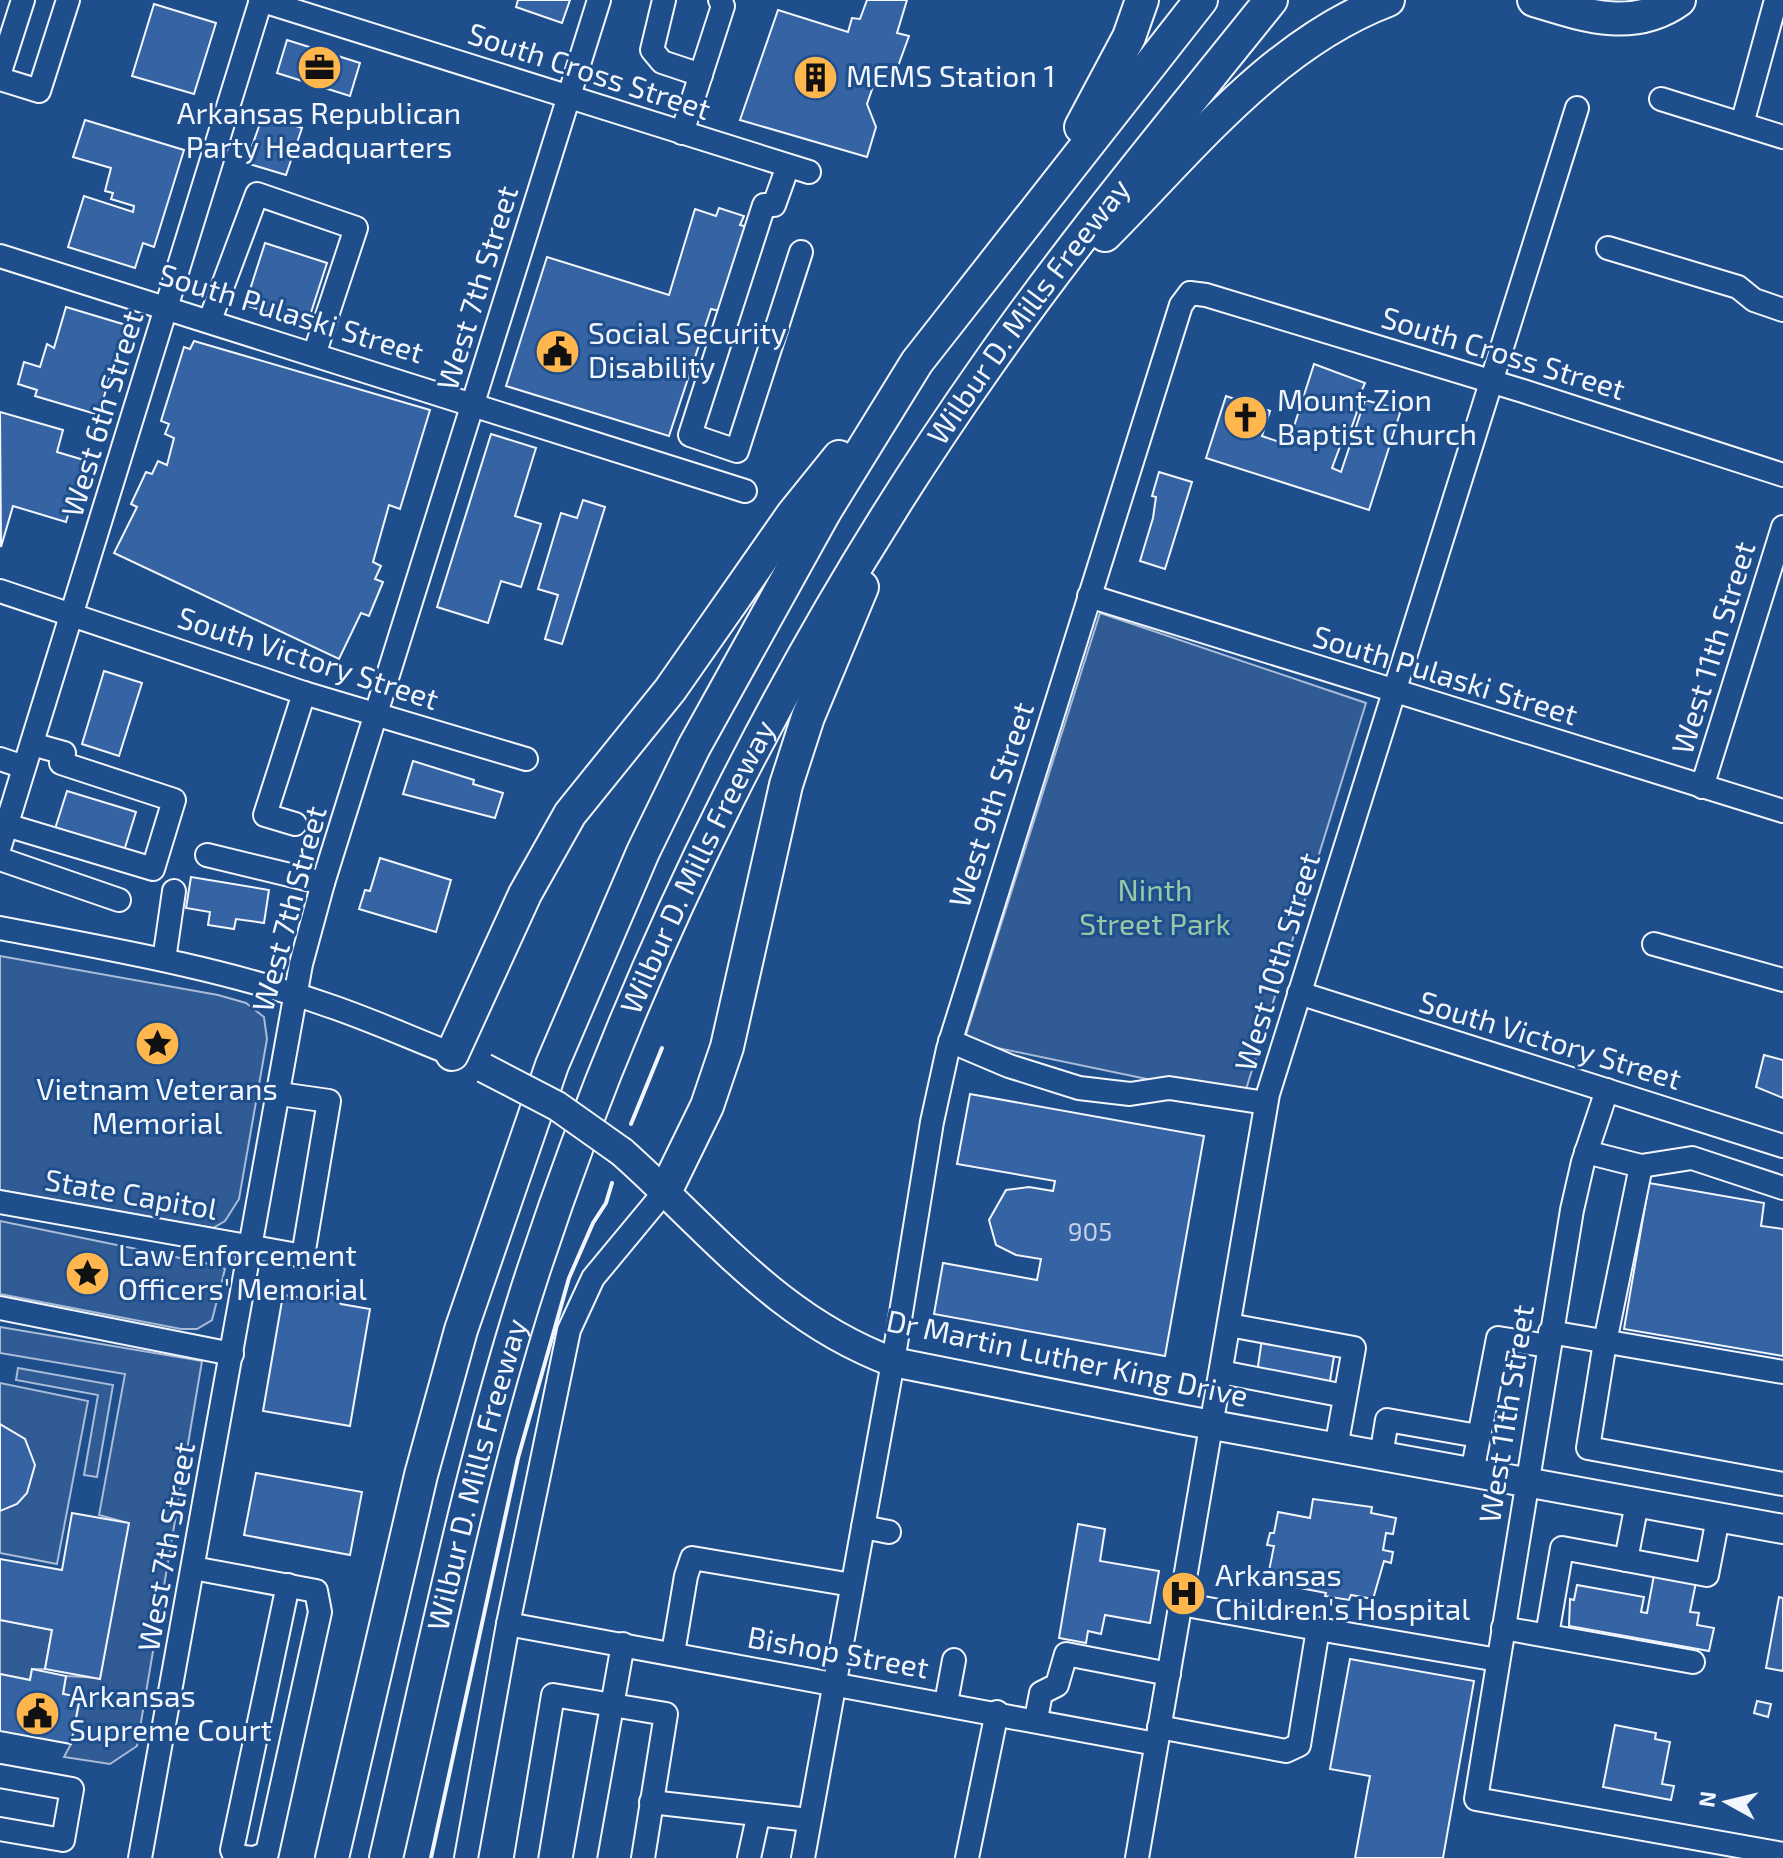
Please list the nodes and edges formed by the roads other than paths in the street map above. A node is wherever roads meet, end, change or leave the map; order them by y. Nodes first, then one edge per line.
1 (23, 0) edge
2 (68, 0) edge
3 (261, 0) edge
4 (599, 0) edge
5 (664, 0) edge
6 (720, 0) edge
7 (1142, 0) edge
8 (1201, 0) edge
9 (1271, 0) edge
10 (1388, 0) edge
11 (1534, 0) edge
12 (1679, 0) edge
13 (1776, 0) edge
14 (0, 72) edge
15 (701, 75) junction
16 (0, 79) edge
17 (569, 97) junction
18 (1661, 99) dead end
19 (1577, 108) dead end
20 (1742, 124) junction
21 (682, 133) junction
22 (1783, 137) edge
23 (1041, 201) junction
24 (1608, 248) dead end
25 (801, 252) dead end
26 (0, 256) edge
27 (1204, 294) joint
28 (168, 306) junction
29 (1783, 310) edge
30 (210, 320) junction
31 (1015, 325) junction
32 (315, 352) junction
33 (917, 362) junction
34 (1493, 381) junction
35 (474, 403) junction
36 (1783, 475) edge
37 (745, 491) dead end
38 (897, 499) junction
39 (1783, 527) edge
40 (0, 591) edge
41 (1089, 596) junction
42 (73, 613) junction
43 (1394, 692) junction
44 (304, 693) junction
45 (376, 714) junction
46 (32, 744) junction
47 (0, 759) edge
48 (526, 759) dead end
49 (24, 767) junction
50 (1702, 787) junction
51 (1783, 811) edge
52 (295, 824) dead end
53 (3, 835) edge
54 (207, 855) dead end
55 (0, 859) edge
56 (323, 883) junction
57 (174, 891) dead end
58 (119, 900) dead end
59 (0, 928) edge
60 (1654, 944) dead end
61 (164, 960) junction
62 (1783, 980) edge
63 (1299, 993) junction
64 (295, 995) junction
65 (950, 1041) junction
66 (452, 1054) junction
67 (1607, 1090) junction
68 (280, 1094) junction
69 (1266, 1103) junction
70 (1783, 1146) edge
71 (1586, 1152) junction
72 (1641, 1166) junction
73 (1783, 1188) edge
74 (666, 1190) junction
75 (0, 1202) edge
76 (252, 1247) junction
77 (0, 1308) edge
78 (1229, 1325) junction
79 (1549, 1339) junction
80 (1605, 1342) junction
81 (232, 1354) junction
82 (893, 1362) junction
83 (1221, 1372) junction
84 (1783, 1372) edge
85 (1345, 1396) junction
86 (1212, 1425) junction
87 (1478, 1436) junction
88 (1336, 1448) junction
89 (1381, 1456) junction
90 (1472, 1473) junction
91 (1526, 1483) junction
92 (1783, 1484) edge
93 (1637, 1503) junction
94 (1718, 1518) junction
95 (863, 1527) junction
96 (1783, 1529) edge
97 (889, 1532) dead end
98 (1626, 1560) junction
99 (193, 1568) junction
100 (288, 1585) junction
101 (852, 1585) junction
102 (1181, 1604) junction
103 (508, 1624) junction
104 (1503, 1628) junction
105 (1318, 1629) junction
106 (1547, 1635) junction
107 (623, 1644) junction
108 (673, 1653) junction
109 (954, 1660) dead end
110 (1498, 1660) junction
111 (1693, 1662) dead end
112 (1169, 1674) junction
113 (834, 1683) junction
114 (946, 1703) junction
115 (613, 1704) junction
116 (997, 1712) junction
117 (1036, 1719) junction
118 (1158, 1735) junction
119 (0, 1776) edge
120 (651, 1802) junction
121 (758, 1817) junction
122 (809, 1820) junction
123 (0, 1829) edge
124 (1783, 1854) edge
125 (140, 1858) edge
126 (253, 1858) edge
127 (332, 1858) edge
128 (386, 1858) edge
129 (466, 1858) edge
130 (526, 1858) edge
131 (585, 1858) edge
132 (643, 1858) edge
133 (749, 1858) edge
134 (803, 1858) edge
135 (967, 1858) edge
136 (1137, 1858) edge

1 - 14 street
2 - 16 street
3 - 17 street, South Cross Street
3 - 28 street, West 6th Street
4 - 17 street, West 7th Street
5 - 15 street
6 - 15 street
7 - 23 highway
8 - 23 highway, Wilbur D. Mills Freeway
9 - 31 highway, Wilbur D. Mills Freeway
10 - 31 highway
11 - 12 highway
13 - 20 street
15 - 21 street
17 - 21 street, South Cross Street
17 - 35 street, West 7th Street
18 - 20 street
19 - 34 street, West 10th Street
20 - 22 street
21 - 25 street, South Cross Street
23 - 33 highway, Wilbur D. Mills Freeway
24 - 29 street
26 - 28 street, South Pulaski Street
27 - 34 street, South Cross Street
27 - 41 street, West 9th Street
28 - 30 street, South Pulaski Street
28 - 42 street, West 6th Street
30 - 32 street, South Pulaski Street
30 - 32 street
31 - 38 highway, Wilbur D. Mills Freeway
32 - 35 street, South Pulaski Street
33 - 66 highway
33 - 127 highway, Wilbur D. Mills Freeway
34 - 36 street, South Cross Street
34 - 43 street, West 10th Street
35 - 37 street, South Pulaski Street
35 - 45 street, West 7th Street
38 - 74 highway
38 - 128 highway, Wilbur D. Mills Freeway
39 - 50 street, West 11th Street
40 - 42 street, South Victory Street
41 - 43 street, South Pulaski Street
41 - 65 street, West 9th Street
42 - 44 street, South Victory Street
42 - 46 street, West 6th Street
43 - 50 street, South Pulaski Street
43 - 63 street, West 10th Street
44 - 45 street, South Victory Street
44 - 52 street
45 - 48 street, South Victory Street
45 - 56 street, West 7th Street
46 - 49 street, West 6th Street
46 - 53 street
47 - 49 street
49 - 53 street, West 6th Street
50 - 51 street, South Pulaski Street
54 - 56 street
55 - 58 street
56 - 64 street, West 7th Street
57 - 61 street
59 - 61 street, Dr Martin Luther King Drive
60 - 62 street
61 - 64 street, Dr Martin Luther King Drive
63 - 67 street, South Victory Street
63 - 69 street, West 10th Street
64 - 66 street, Dr Martin Luther King Drive
64 - 68 street, West 7th Street
65 - 69 street
65 - 82 street, West 9th Street
66 - 74 main road, Dr Martin Luther King Drive, bridge
67 - 70 street, South Victory Street
67 - 71 street, West 11th Street
68 - 76 street, West 7th Street
68 - 76 street, State Capitol
69 - 78 street, West 10th Street
71 - 72 street
71 - 79 street, West 11th Street
72 - 73 street
72 - 80 street
74 - 82 main road, Dr Martin Luther King Drive
74 - 103 street
75 - 76 street, State Capitol
76 - 81 street, West 7th Street
77 - 81 street
78 - 83 street, West 10th Street
78 - 85 street
79 - 80 street
79 - 87 street
79 - 91 street, West 11th Street
80 - 84 street
80 - 92 street
81 - 99 street, West 7th Street
82 - 86 main road, Dr Martin Luther King Drive
82 - 95 street, West 9th Street
83 - 85 street
83 - 86 street, West 10th Street
85 - 88 street
86 - 88 main road, Dr Martin Luther King Drive
86 - 102 street, West 10th Street
87 - 89 street
87 - 90 street
88 - 89 main road, Dr Martin Luther King Drive
89 - 90 main road, Dr Martin Luther King Drive
90 - 91 main road, Dr Martin Luther King Drive
91 - 93 main road, Dr Martin Luther King Drive
91 - 104 street, West 11th Street
93 - 94 main road, Dr Martin Luther King Drive
93 - 98 street
94 - 96 main road, Dr Martin Luther King Drive
94 - 98 street
95 - 97 street
95 - 101 street, West 9th Street
98 - 106 street
99 - 100 street
99 - 125 street, West 7th Street
100 - 126 street
100 - 126 street
101 - 108 street
101 - 113 street, West 9th Street
102 - 105 street
102 - 112 street, West 10th Street
103 - 107 street, Bishop Street
103 - 129 street
104 - 106 street
104 - 110 street, West 11th Street
105 - 110 street
105 - 118 street, Bishop Street
106 - 111 street
107 - 108 street, Bishop Street
107 - 115 street
108 - 113 street, Bishop Street
109 - 114 street
110 - 124 street, West 11th Street
112 - 117 street
112 - 118 street, West 10th Street
113 - 114 street, Bishop Street
113 - 122 street, West 9th Street
114 - 116 street, Bishop Street
115 - 120 street
115 - 130 street
115 - 131 street
116 - 117 street, Bishop Street
116 - 135 street
117 - 118 street, Bishop Street
118 - 136 street, West 10th Street
119 - 123 street
120 - 121 street
120 - 132 street
121 - 122 street
121 - 133 street
122 - 134 street, West 9th Street

